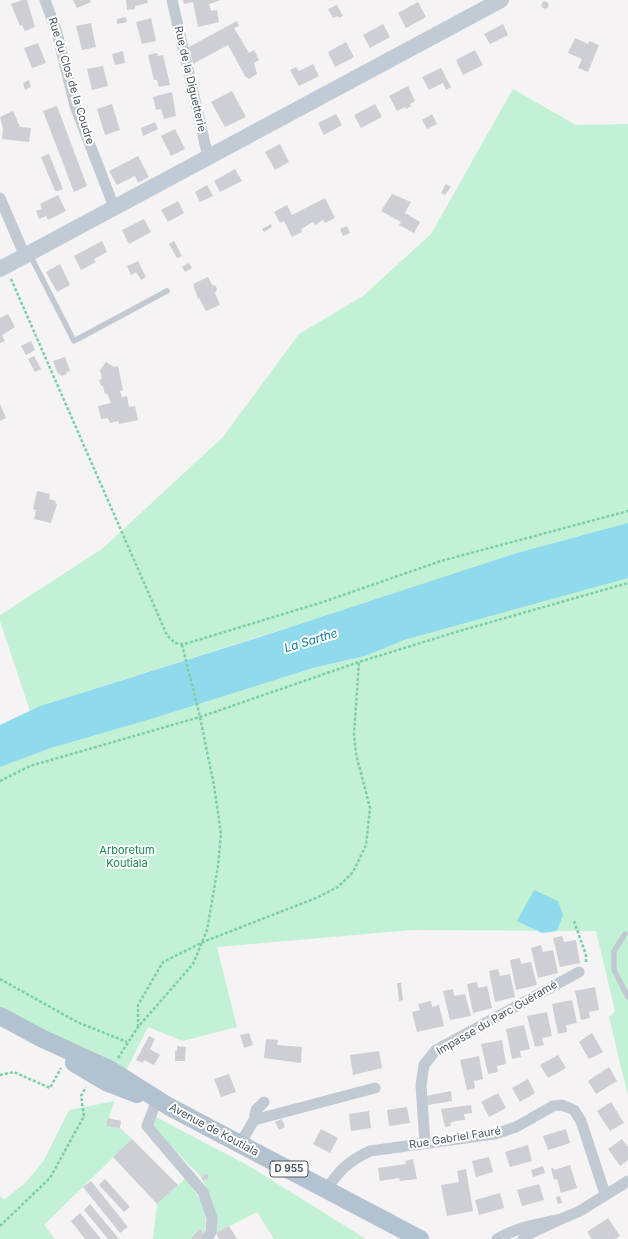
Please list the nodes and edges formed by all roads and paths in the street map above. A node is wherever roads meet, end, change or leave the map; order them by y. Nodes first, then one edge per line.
1 (45, 0) edge
2 (172, 0) edge
3 (501, 0) edge
4 (208, 157) junction
5 (0, 198) edge
6 (114, 207) junction
7 (27, 255) junction
8 (4, 272) edge
9 (167, 291) dead end
10 (628, 511) edge
11 (628, 583) edge
12 (182, 645) junction
13 (359, 662) junction
14 (200, 717) junction
15 (0, 781) edge
16 (574, 921) dead end
17 (625, 934) dead end
18 (203, 942) junction
19 (579, 972) joint
20 (0, 979) edge
21 (628, 997) edge
22 (0, 1016) edge
23 (138, 1027) junction
24 (41, 1038) junction
25 (127, 1042) junction
26 (66, 1057) junction
27 (116, 1062) dead end
28 (0, 1075) edge
29 (86, 1086) dead end
30 (375, 1088) dead end
31 (157, 1100) junction
32 (264, 1102) dead end
33 (254, 1120) junction
34 (426, 1143) junction
35 (240, 1144) junction
36 (628, 1181) edge
37 (327, 1189) junction
38 (605, 1194) junction
39 (561, 1219) junction
40 (0, 1226) edge
41 (207, 1239) edge
42 (420, 1239) edge
43 (497, 1239) edge
44 (523, 1239) edge

1 - 6 street, Rue du Clos de la Coudre
2 - 4 street, Rue de la Diguetterie
3 - 4 street
4 - 6 street
5 - 7 street
6 - 7 street
7 - 8 street
7 - 9 lane
8 - 12 path
10 - 12 path
11 - 13 path
12 - 14 path
13 - 14 path
13 - 18 path
14 - 15 path
14 - 18 path
16 - 19 path
17 - 21 lane
18 - 23 path
18 - 23 path
19 - 34 street, Impasse du Parc Guéramé
20 - 25 path
22 - 24 main road, Avenue de Koutiala / D 955
23 - 25 path
24 - 26 main road, Avenue de Koutiala / D 955
24 - 31 main road, Avenue de Koutiala / D 955
25 - 27 path
26 - 28 path
26 - 31 main road, Avenue de Koutiala / D 955
29 - 40 path
30 - 33 street
31 - 35 main road, Avenue de Koutiala / D 955
31 - 41 street
32 - 33 street
33 - 35 street
34 - 37 street, Rue Gabriel Fauré
34 - 38 street, Rue Gabriel Fauré
35 - 37 main road, Avenue de Koutiala / D 955
36 - 38 street
37 - 42 main road, Avenue de Koutiala / D 955
38 - 39 street
39 - 43 street
39 - 44 street

